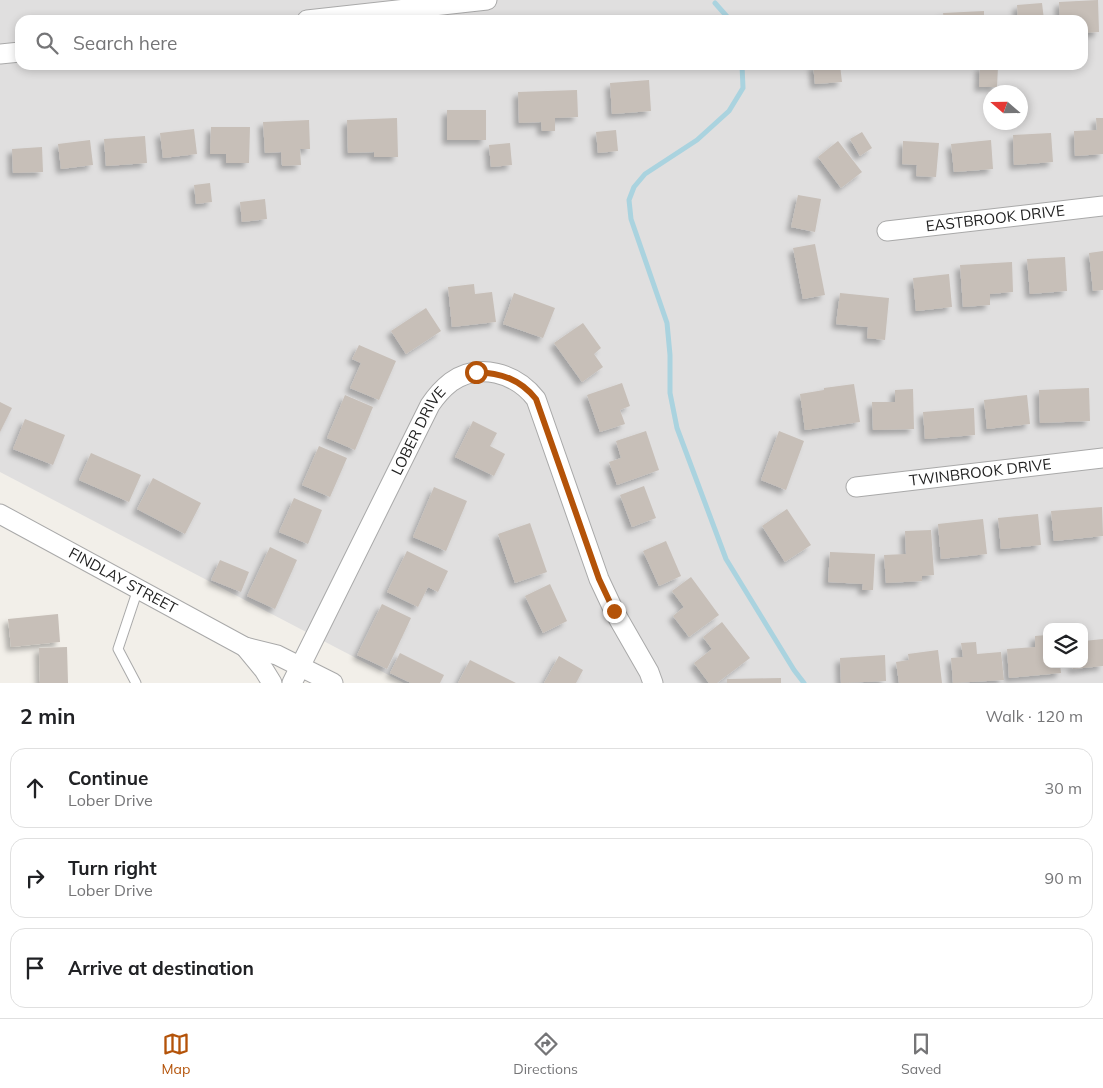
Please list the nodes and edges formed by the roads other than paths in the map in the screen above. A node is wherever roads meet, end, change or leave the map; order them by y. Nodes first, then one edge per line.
1 (487, 0) edge
2 (352, 15) edge
3 (15, 52) edge
4 (0, 54) edge
5 (1103, 206) edge
6 (887, 231) dead end
7 (1103, 458) edge
8 (856, 487) dead end
9 (0, 514) edge
10 (138, 589) junction
11 (245, 647) junction
12 (301, 666) junction
13 (136, 683) edge
14 (272, 683) edge
15 (292, 683) edge
16 (333, 683) edge
17 (652, 683) edge

1 - 2 street
3 - 4 street
5 - 6 street, EASTBROOK DRIVE
7 - 8 street, TWINBROOK DRIVE
9 - 10 street, FINDLAY STREET
10 - 11 street, FINDLAY STREET
10 - 13 lane
11 - 12 street, FINDLAY STREET
11 - 14 street, FINDLAY STREET
12 - 15 street, LOBER DRIVE
12 - 16 street, FINDLAY STREET
12 - 17 street, LOBER DRIVE

